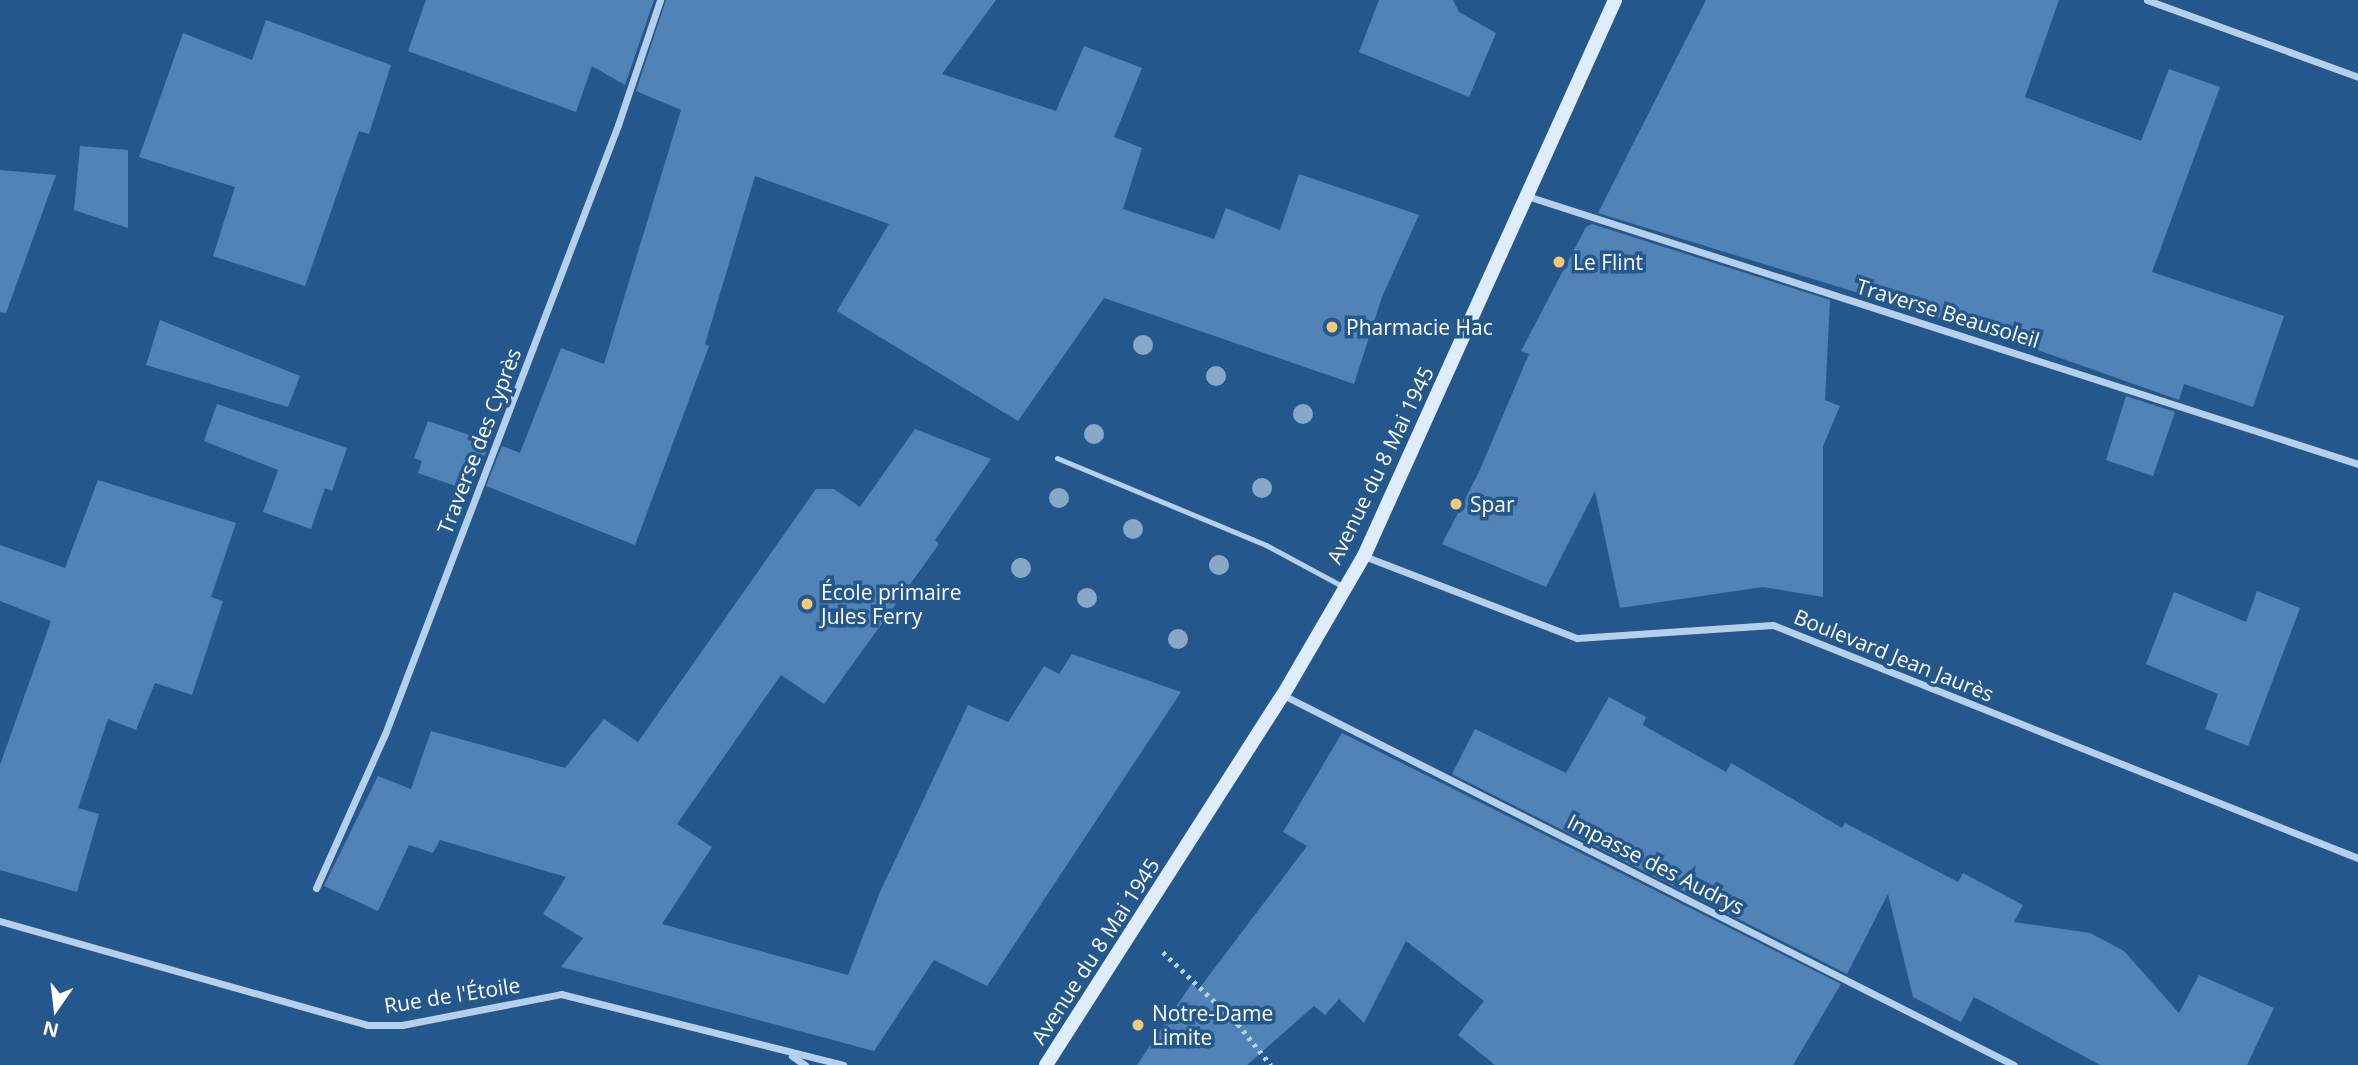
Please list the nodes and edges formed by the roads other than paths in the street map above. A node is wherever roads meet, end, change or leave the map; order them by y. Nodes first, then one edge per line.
1 (660, 0) edge
2 (2147, 0) edge
3 (1610, 2) edge
4 (2358, 77) edge
5 (1527, 196) junction
6 (1057, 458) dead end
7 (2358, 464) edge
8 (1364, 556) junction
9 (1344, 587) junction
10 (1283, 695) junction
11 (2358, 858) edge
12 (316, 888) dead end
13 (0, 921) edge
14 (789, 1054) junction
15 (804, 1065) edge
16 (843, 1065) edge
17 (1046, 1065) edge
18 (2014, 1065) edge

1 - 12 street, Traverse des Cyprès
2 - 4 street
3 - 5 main road, Avenue du 8 Mai 1945
5 - 7 street, Traverse Beausoleil
5 - 8 main road, Avenue du 8 Mai 1945
6 - 9 lane
8 - 9 main road, Avenue du 8 Mai 1945
8 - 11 street, Boulevard Jean Jaurès
9 - 10 main road, Avenue du 8 Mai 1945
10 - 17 main road, Avenue du 8 Mai 1945
10 - 18 street, Impasse des Audrys
13 - 14 street, Rue de l'Étoile
14 - 15 street, Rue de l'Étoile
14 - 16 street, Rue de l'Étoile

